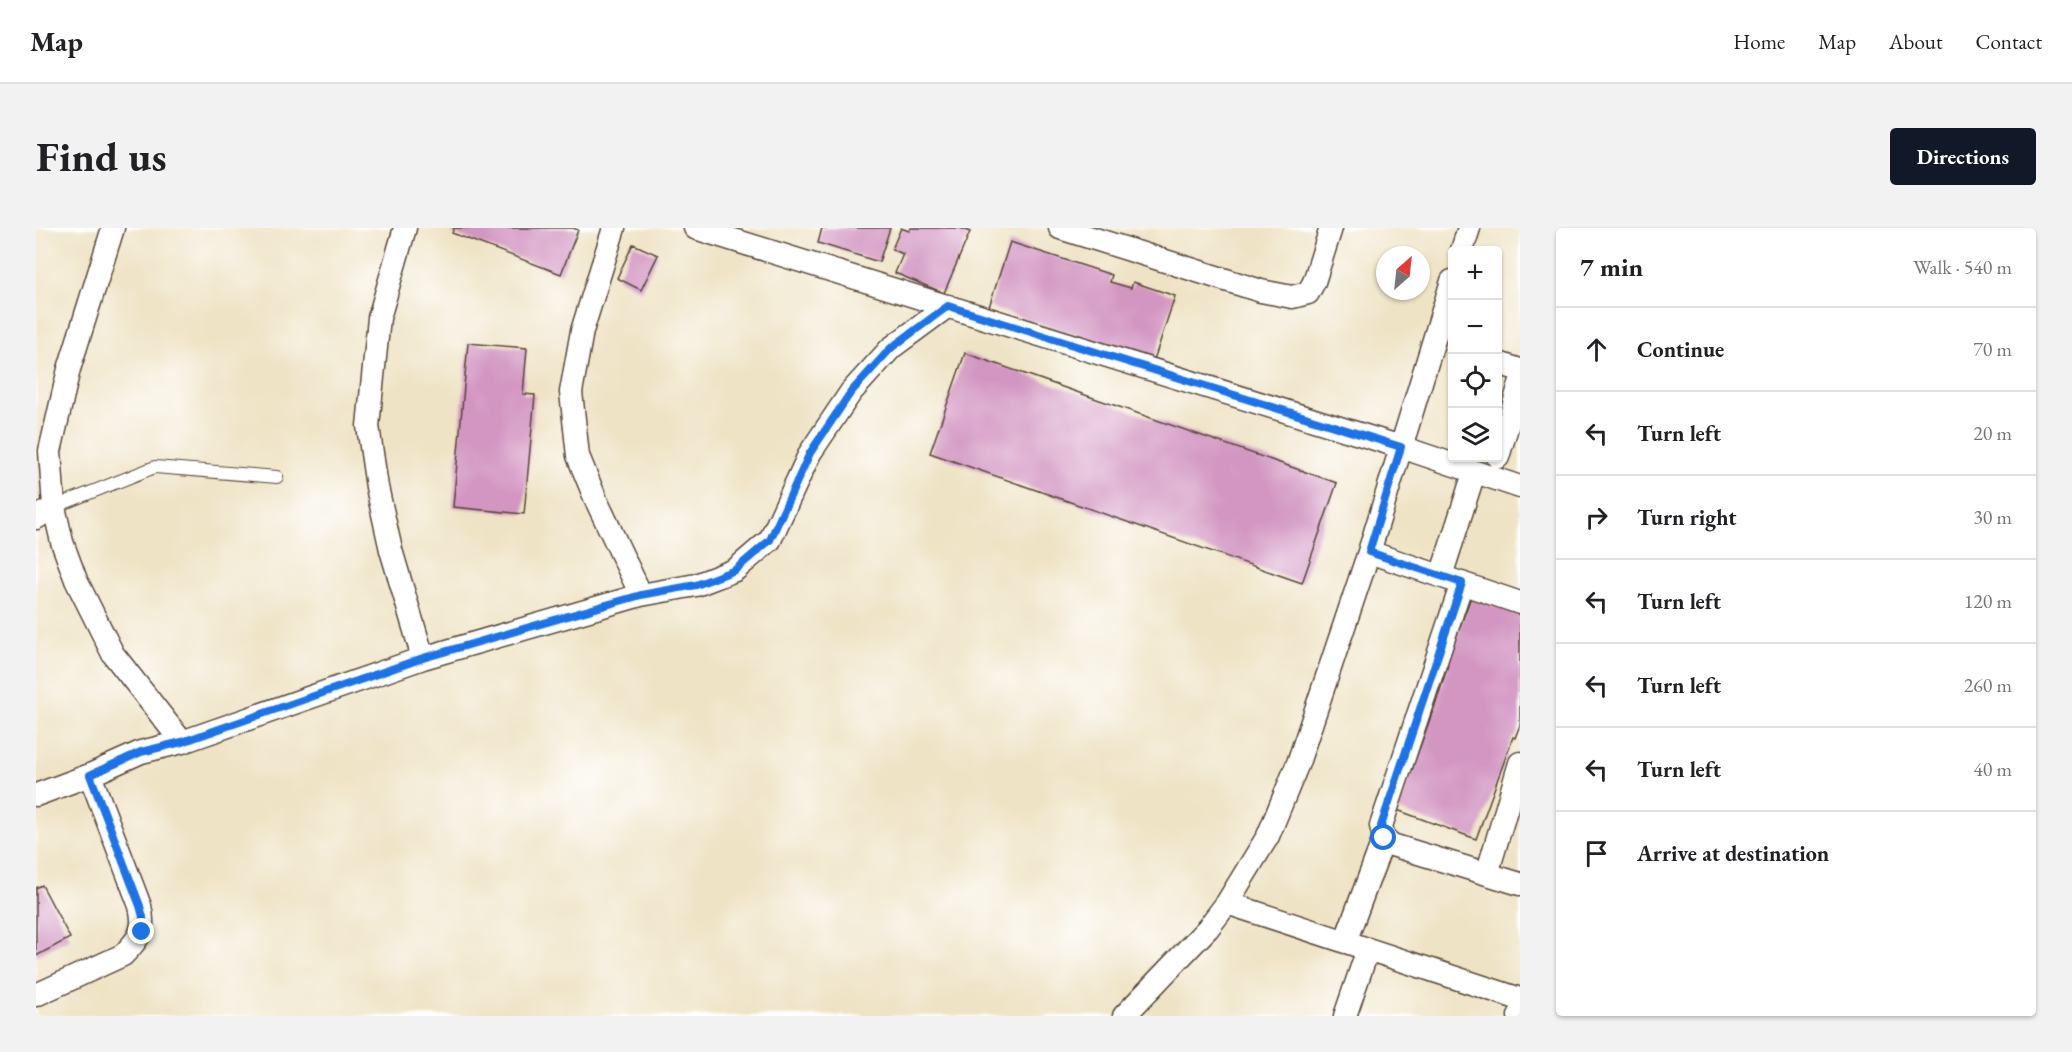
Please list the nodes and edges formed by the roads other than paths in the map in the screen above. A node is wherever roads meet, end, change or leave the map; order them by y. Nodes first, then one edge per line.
1 (113, 228) edge
2 (405, 228) edge
3 (614, 228) edge
4 (695, 228) edge
5 (1060, 228) edge
6 (1331, 228) edge
7 (1469, 228) edge
8 (1463, 246) edge
9 (1449, 300) edge
10 (948, 306) junction
11 (1443, 345) edge
12 (1502, 365) edge
13 (1520, 370) edge
14 (1520, 384) edge
15 (1401, 447) junction
16 (1490, 466) edge
17 (277, 477) dead end
18 (1520, 487) edge
19 (45, 512) edge
20 (1369, 552) junction
21 (1451, 579) junction
22 (641, 595) junction
23 (1520, 603) edge
24 (423, 658) junction
25 (182, 742) junction
26 (1520, 763) edge
27 (90, 775) junction
28 (36, 795) edge
29 (1384, 838) junction
30 (1487, 874) junction
31 (1520, 884) edge
32 (1227, 903) junction
33 (1345, 942) junction
34 (1368, 949) junction
35 (1152, 988) junction
36 (36, 994) edge
37 (1520, 999) edge
38 (1124, 1016) edge
39 (1148, 1016) edge
40 (1345, 1016) edge

1 - 19 street
2 - 24 street
3 - 22 street
4 - 10 street
5 - 6 street
7 - 8 street
9 - 11 street
10 - 15 street
10 - 22 street
11 - 15 street
12 - 13 street
14 - 16 street
15 - 16 street
15 - 20 street
16 - 18 street
16 - 21 street
17 - 19 lane
19 - 25 street
20 - 21 street
20 - 32 street
21 - 23 street
21 - 29 street
22 - 24 street
24 - 25 street
25 - 27 street
26 - 30 street
27 - 28 street
27 - 36 street
29 - 30 street
29 - 33 street
30 - 31 street
32 - 33 street
32 - 35 street
33 - 34 street
34 - 37 street
34 - 40 street
35 - 38 street
35 - 39 street

